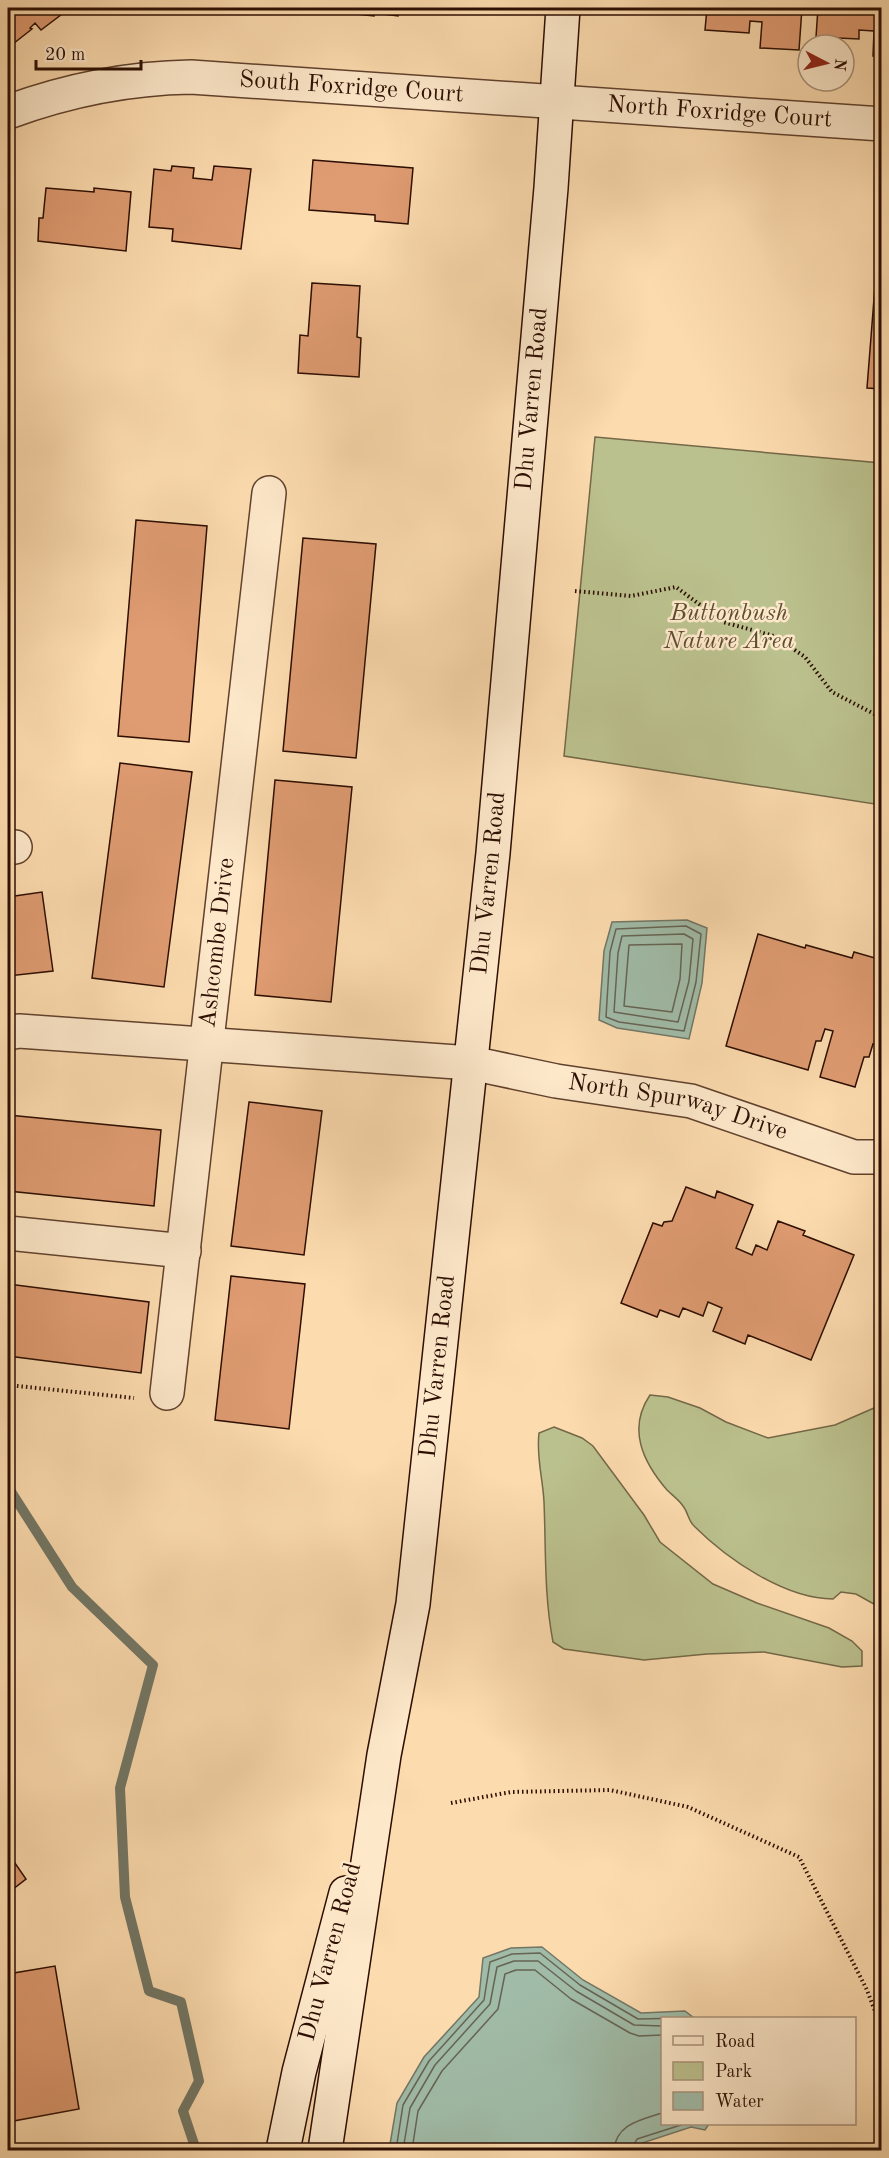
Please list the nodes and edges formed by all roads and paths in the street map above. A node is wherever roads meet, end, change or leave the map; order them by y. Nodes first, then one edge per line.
1 (563, 8) edge
2 (557, 102) junction
3 (8, 112) edge
4 (882, 124) edge
5 (269, 493) dead end
6 (575, 591) dead end
7 (882, 718) edge
8 (8, 1033) edge
9 (209, 1042) junction
10 (471, 1063) junction
11 (882, 1156) edge
12 (8, 1233) edge
13 (184, 1251) junction
14 (8, 1384) edge
15 (155, 1393) joint
16 (384, 1755) junction
17 (451, 1803) dead end
18 (882, 2030) edge
19 (283, 2151) edge
20 (325, 2151) edge

1 - 2 street, Dhu Varren Road
2 - 3 street, South Foxridge Court
2 - 4 street, North Foxridge Court
2 - 10 street, Dhu Varren Road
5 - 9 street, Ashcombe Drive
6 - 7 path
8 - 9 street, North Spurway Drive
9 - 10 street, North Spurway Drive
9 - 13 street, Ashcombe Drive
10 - 11 street, North Spurway Drive
10 - 16 street, Dhu Varren Road
12 - 13 street
13 - 15 street, Ashcombe Drive
14 - 15 path
16 - 19 street, Dhu Varren Road
16 - 20 street, Dhu Varren Road
17 - 18 path

